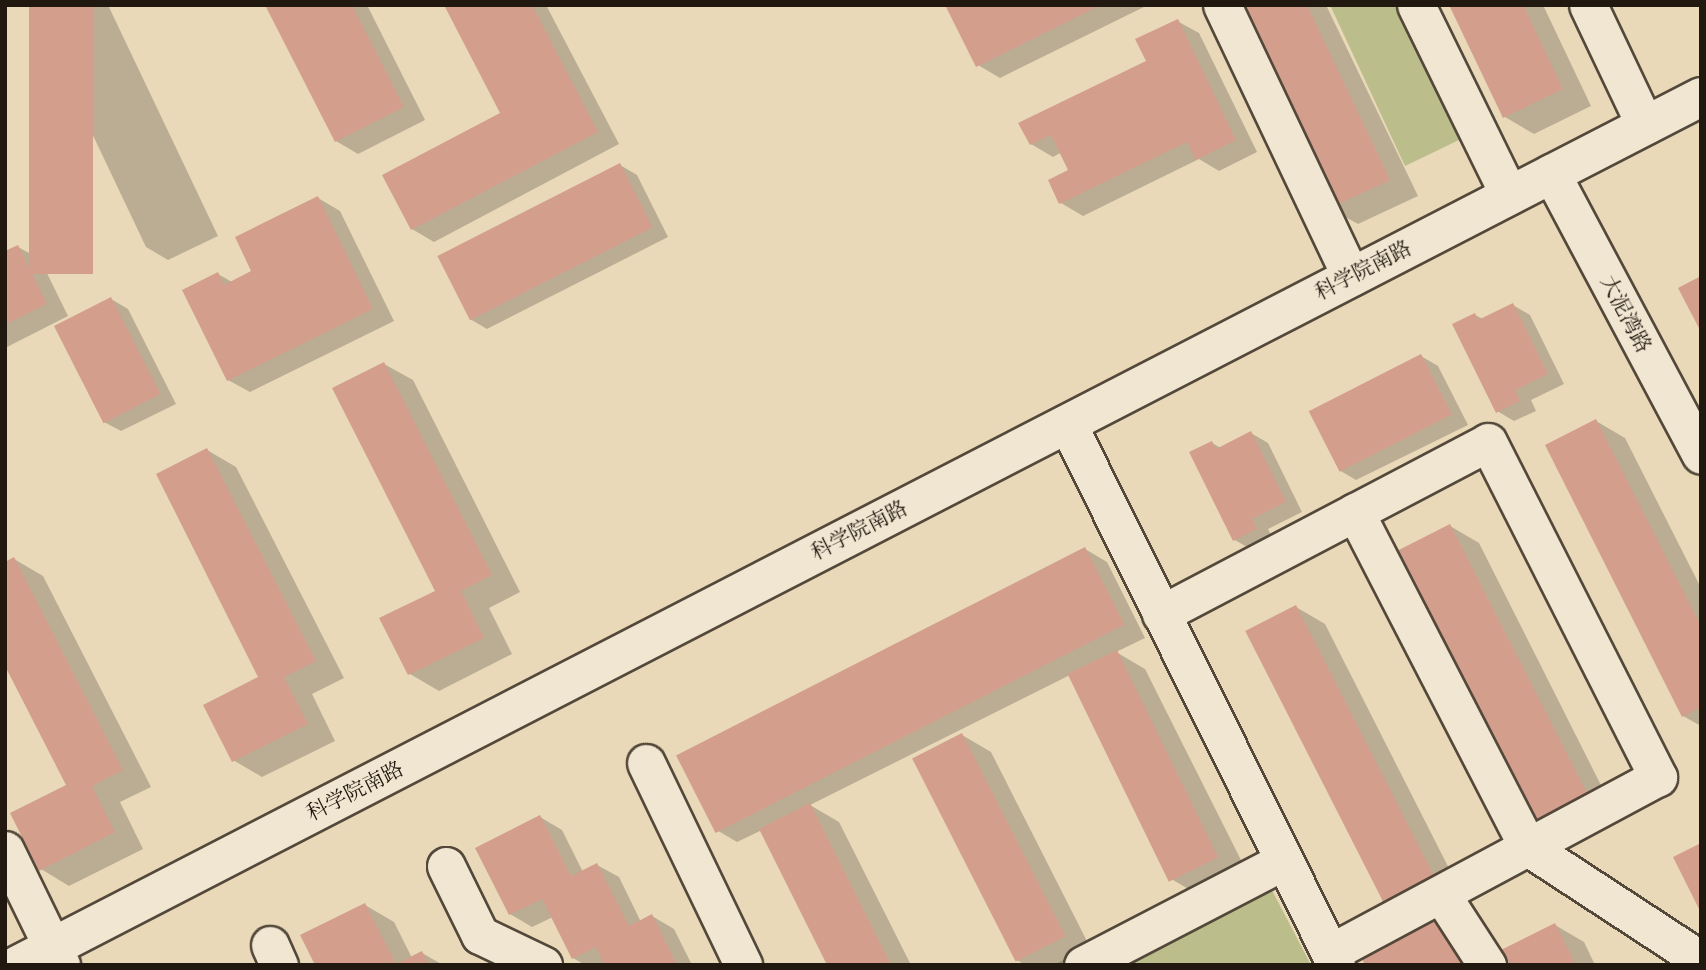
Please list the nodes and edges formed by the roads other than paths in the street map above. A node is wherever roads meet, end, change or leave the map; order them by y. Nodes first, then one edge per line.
1 (1222, 5) edge
2 (1416, 5) edge
3 (1588, 5) edge
4 (1701, 97) edge
5 (1645, 125) junction
6 (1551, 173) junction
7 (1508, 195) junction
8 (1351, 277) junction
9 (1067, 423) junction
10 (1701, 455) edge
11 (1355, 512) junction
12 (1161, 614) junction
13 (646, 763) dead end
14 (1528, 847) junction
15 (5, 850) edge
16 (1282, 862) junction
17 (446, 866) dead end
18 (1441, 894) junction
19 (56, 956) edge
20 (1333, 959) edge
21 (1701, 960) edge
22 (18, 965) edge
23 (543, 965) edge
24 (743, 965) edge
25 (1083, 965) edge
26 (1488, 965) edge

1 - 8 street
2 - 7 street
3 - 5 street
4 - 5 street, 科学院南路
5 - 6 street, 科学院南路
6 - 7 street, 科学院南路
6 - 10 street, 大泥湾路
7 - 8 street, 科学院南路
8 - 9 street, 科学院南路
9 - 12 street
9 - 19 street, 科学院南路
11 - 12 street
11 - 14 street
11 - 14 street
12 - 16 street
13 - 24 street
14 - 18 street
14 - 21 street
15 - 19 street
16 - 20 street
16 - 25 street
17 - 23 street
18 - 20 street
18 - 26 street
19 - 22 street, 科学院南路

